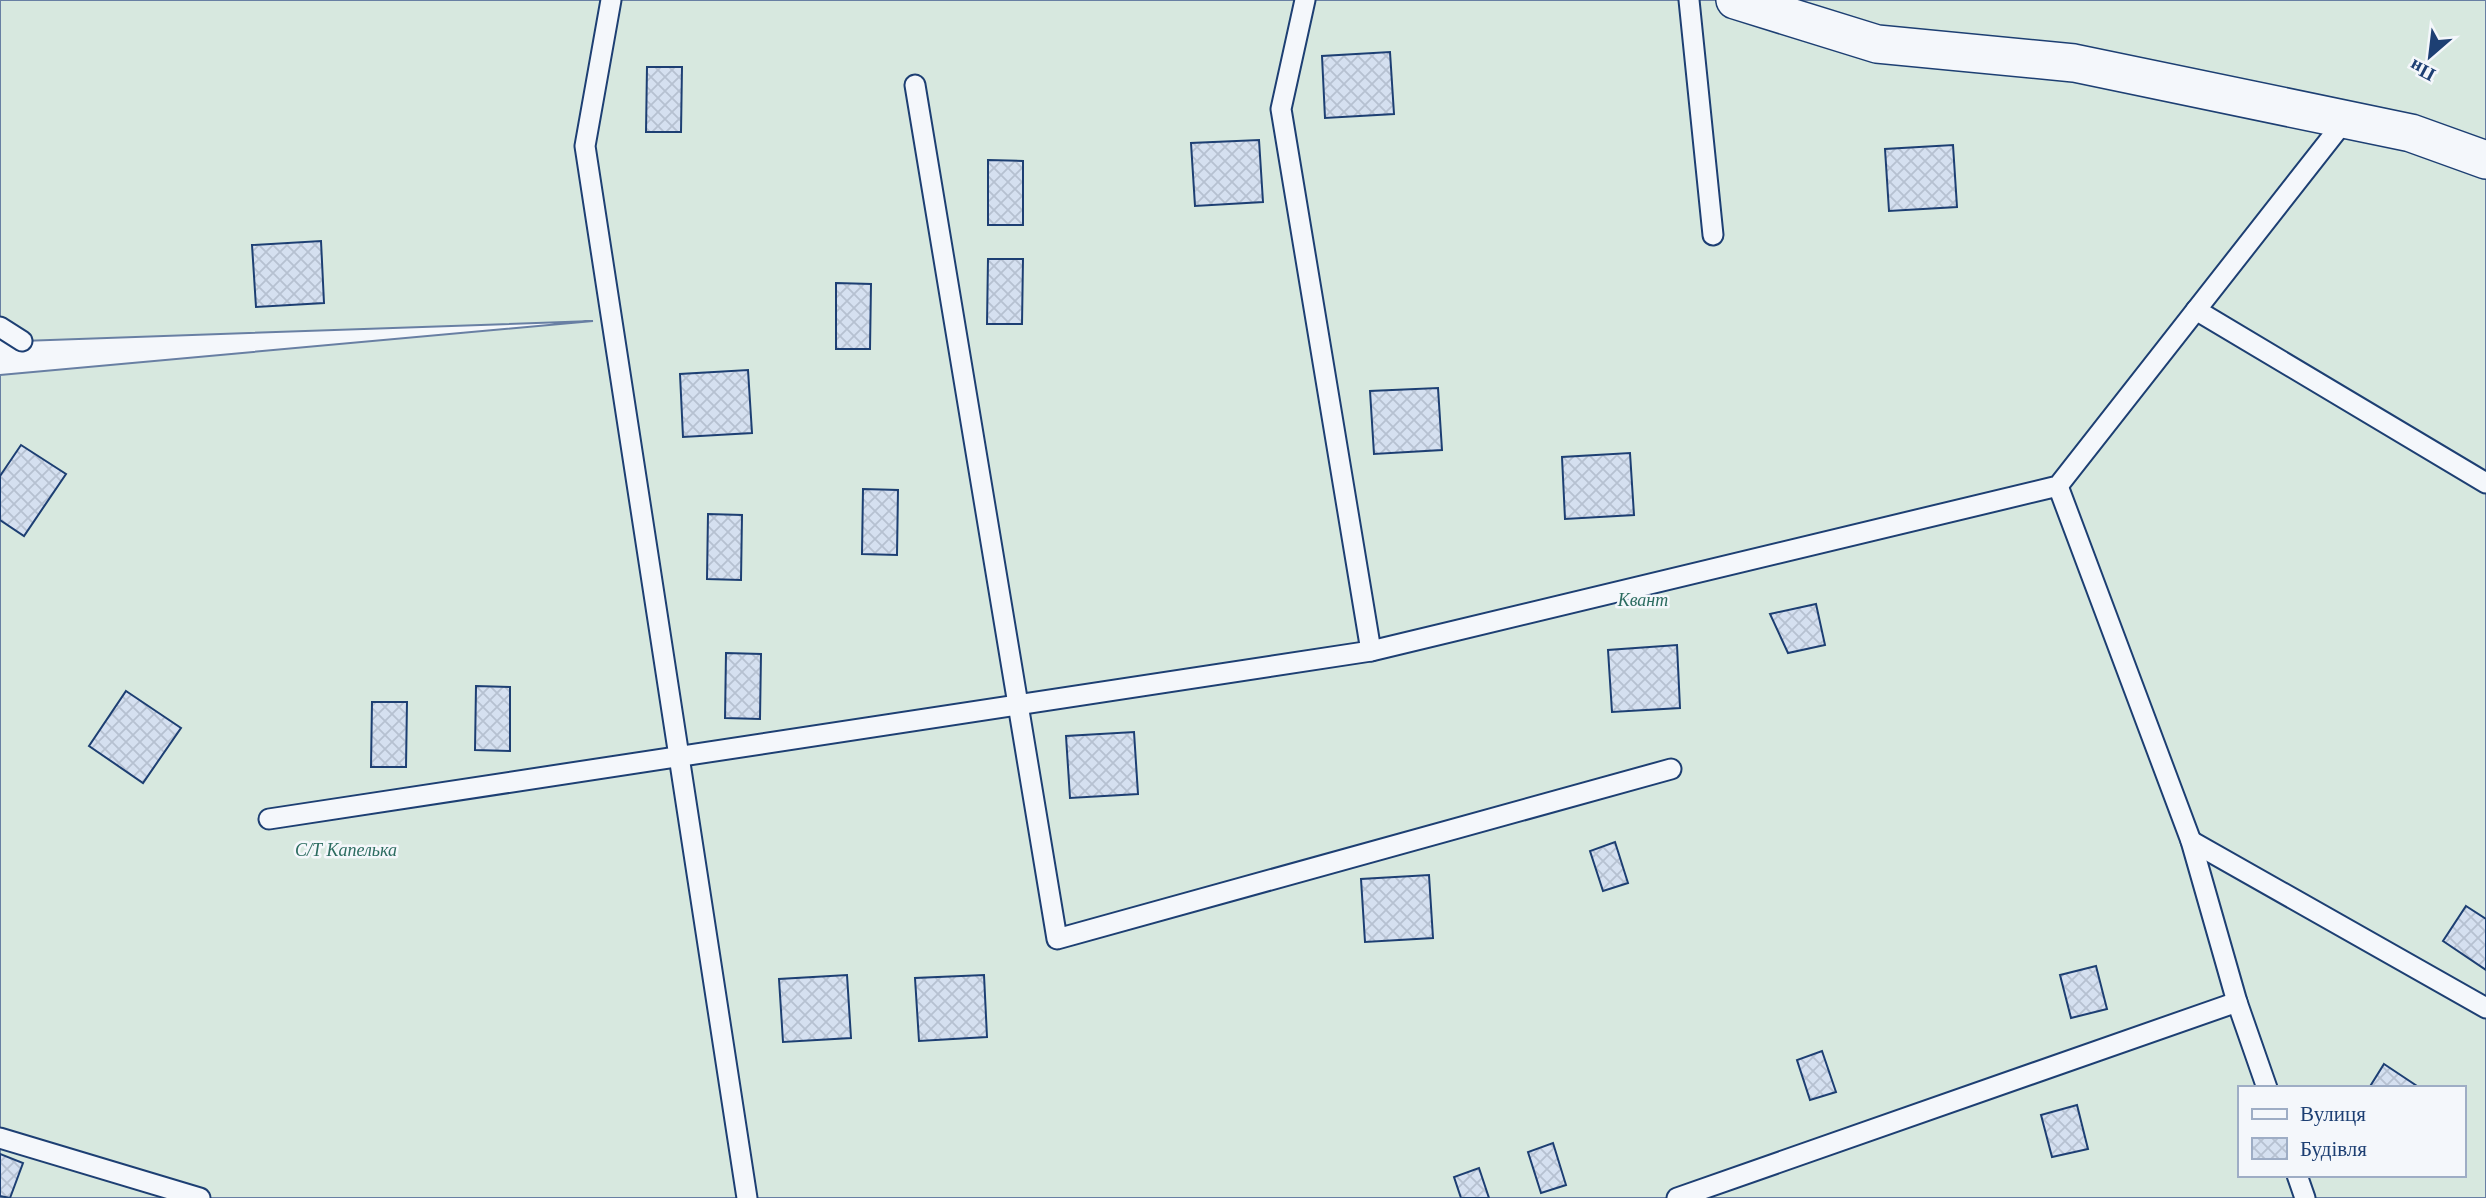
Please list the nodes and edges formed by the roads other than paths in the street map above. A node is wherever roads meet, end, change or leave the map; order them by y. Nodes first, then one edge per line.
1 (611, 0) edge
2 (1305, 0) edge
3 (1689, 0) edge
4 (1735, 0) edge
5 (915, 85) dead end
6 (2346, 119) junction
7 (2486, 160) edge
8 (1713, 234) dead end
9 (2196, 310) junction
10 (0, 327) edge
11 (22, 341) dead end
12 (2486, 483) edge
13 (2058, 486) junction
14 (1371, 651) junction
15 (1017, 705) junction
16 (679, 756) junction
17 (1671, 769) dead end
18 (268, 819) dead end
19 (2191, 841) junction
20 (2237, 1002) junction
21 (2486, 1008) edge
22 (2266, 1086) edge
23 (0, 1138) edge
24 (2298, 1177) edge
25 (200, 1198) edge
26 (747, 1198) edge
27 (1677, 1198) edge
28 (2305, 1198) edge

1 - 16 lane
2 - 14 lane
3 - 8 lane
4 - 6 street
5 - 15 lane
6 - 7 street
6 - 9 lane
9 - 12 lane
9 - 13 lane
10 - 11 lane
13 - 14 lane
13 - 19 lane
14 - 15 lane
15 - 16 lane
15 - 17 lane
16 - 18 lane
16 - 26 lane
19 - 20 lane
19 - 21 lane
20 - 22 lane
20 - 27 lane
23 - 25 lane
24 - 28 lane

